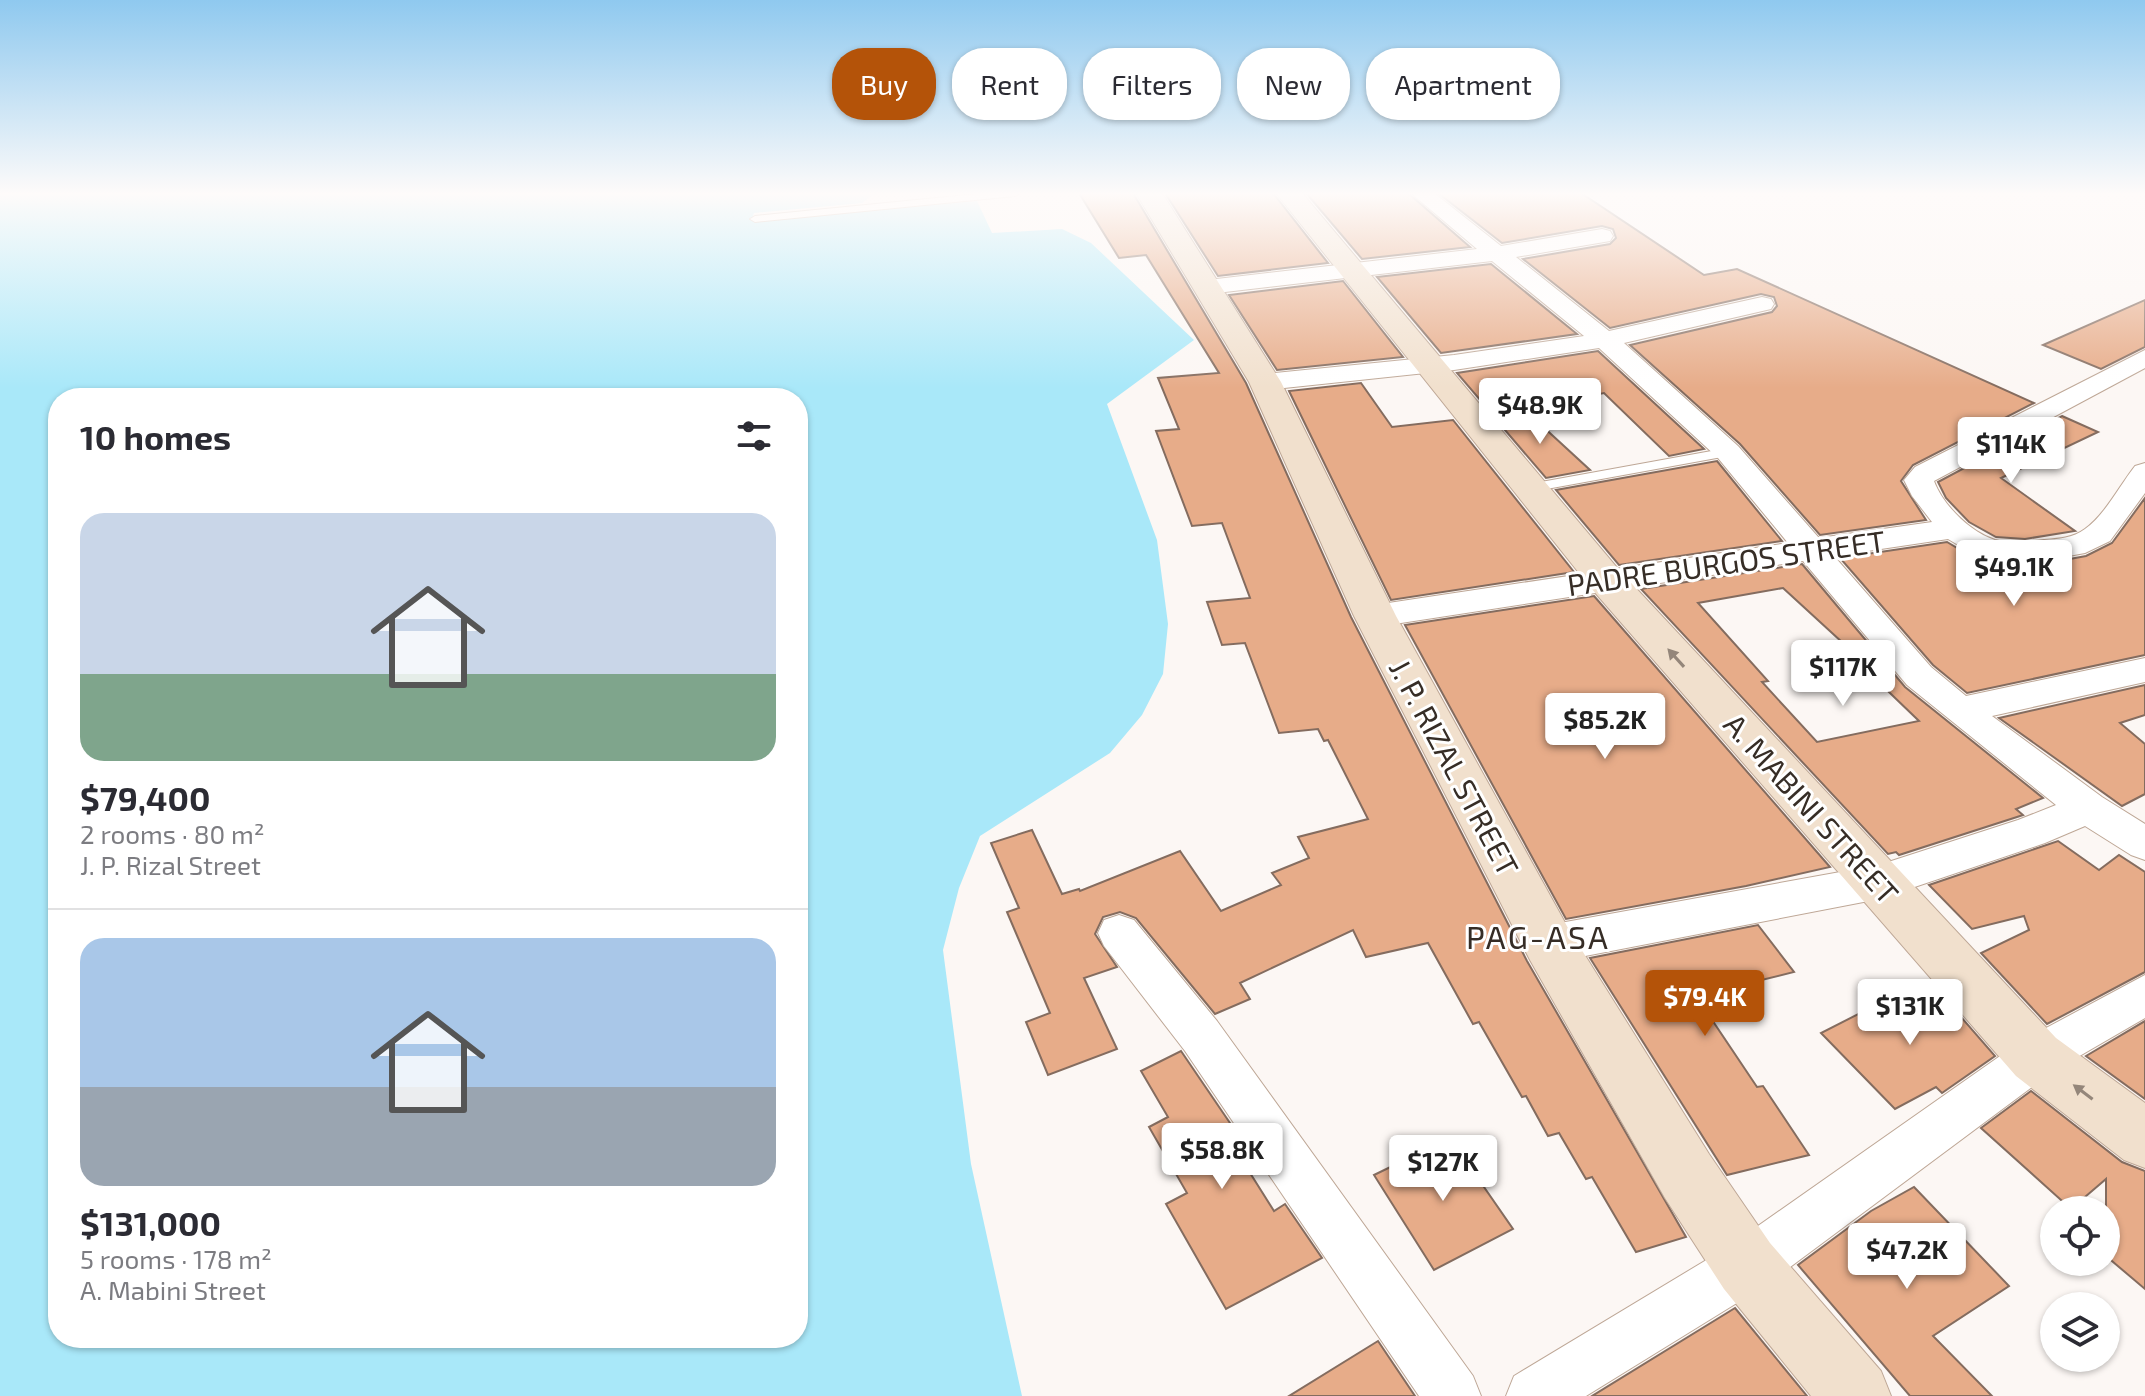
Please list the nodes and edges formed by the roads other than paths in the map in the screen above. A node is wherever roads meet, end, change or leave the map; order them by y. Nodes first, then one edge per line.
1 (1190, 258) edge
2 (1344, 258) edge
3 (1458, 258) edge
4 (1500, 258) edge
5 (1354, 270) junction
6 (1208, 287) junction
7 (1762, 304) dead end
8 (1606, 341) junction
9 (2145, 358) edge
10 (1429, 367) junction
11 (1265, 382) junction
12 (1728, 452) junction
13 (2145, 472) edge
14 (1530, 488) junction
15 (1953, 529) junction
16 (1810, 549) junction
17 (1605, 579) junction
18 (1375, 616) junction
19 (2145, 670) edge
20 (1960, 711) junction
21 (2088, 808) junction
22 (2145, 844) edge
23 (1879, 882) junction
24 (1119, 933) dead end
25 (1549, 944) junction
26 (2145, 995) edge
27 (2036, 1057) junction
28 (2145, 1139) edge
29 (1747, 1266) junction
30 (1453, 1396) edge
31 (1534, 1396) edge
32 (1856, 1396) edge

1 - 6 street, J. P. RIZAL STREET
2 - 5 street, A. MABINI STREET
3 - 5 street
4 - 8 street
5 - 6 street
5 - 10 street, A. MABINI STREET
6 - 11 street, J. P. RIZAL STREET
7 - 8 street
8 - 10 street
8 - 12 street
9 - 15 street
10 - 11 street
10 - 14 street, A. MABINI STREET
11 - 18 street, J. P. RIZAL STREET
12 - 14 lane
12 - 16 street
13 - 15 street
14 - 17 street, A. MABINI STREET
15 - 16 street, PADRE BURGOS STREET
16 - 17 street, PADRE BURGOS STREET
16 - 20 street
17 - 18 street, PADRE BURGOS STREET
23 -> 17 street, A. MABINI STREET
18 - 25 street, J. P. RIZAL STREET
19 - 20 street
20 - 21 street
21 - 22 street
21 - 23 street
23 - 25 street
23 - 27 street, A. MABINI STREET
24 - 30 street
25 - 29 street, J. P. RIZAL STREET
26 - 27 street
28 -> 27 street, A. MABINI STREET
27 - 29 street
29 - 31 street
29 - 32 street, J. P. RIZAL STREET

